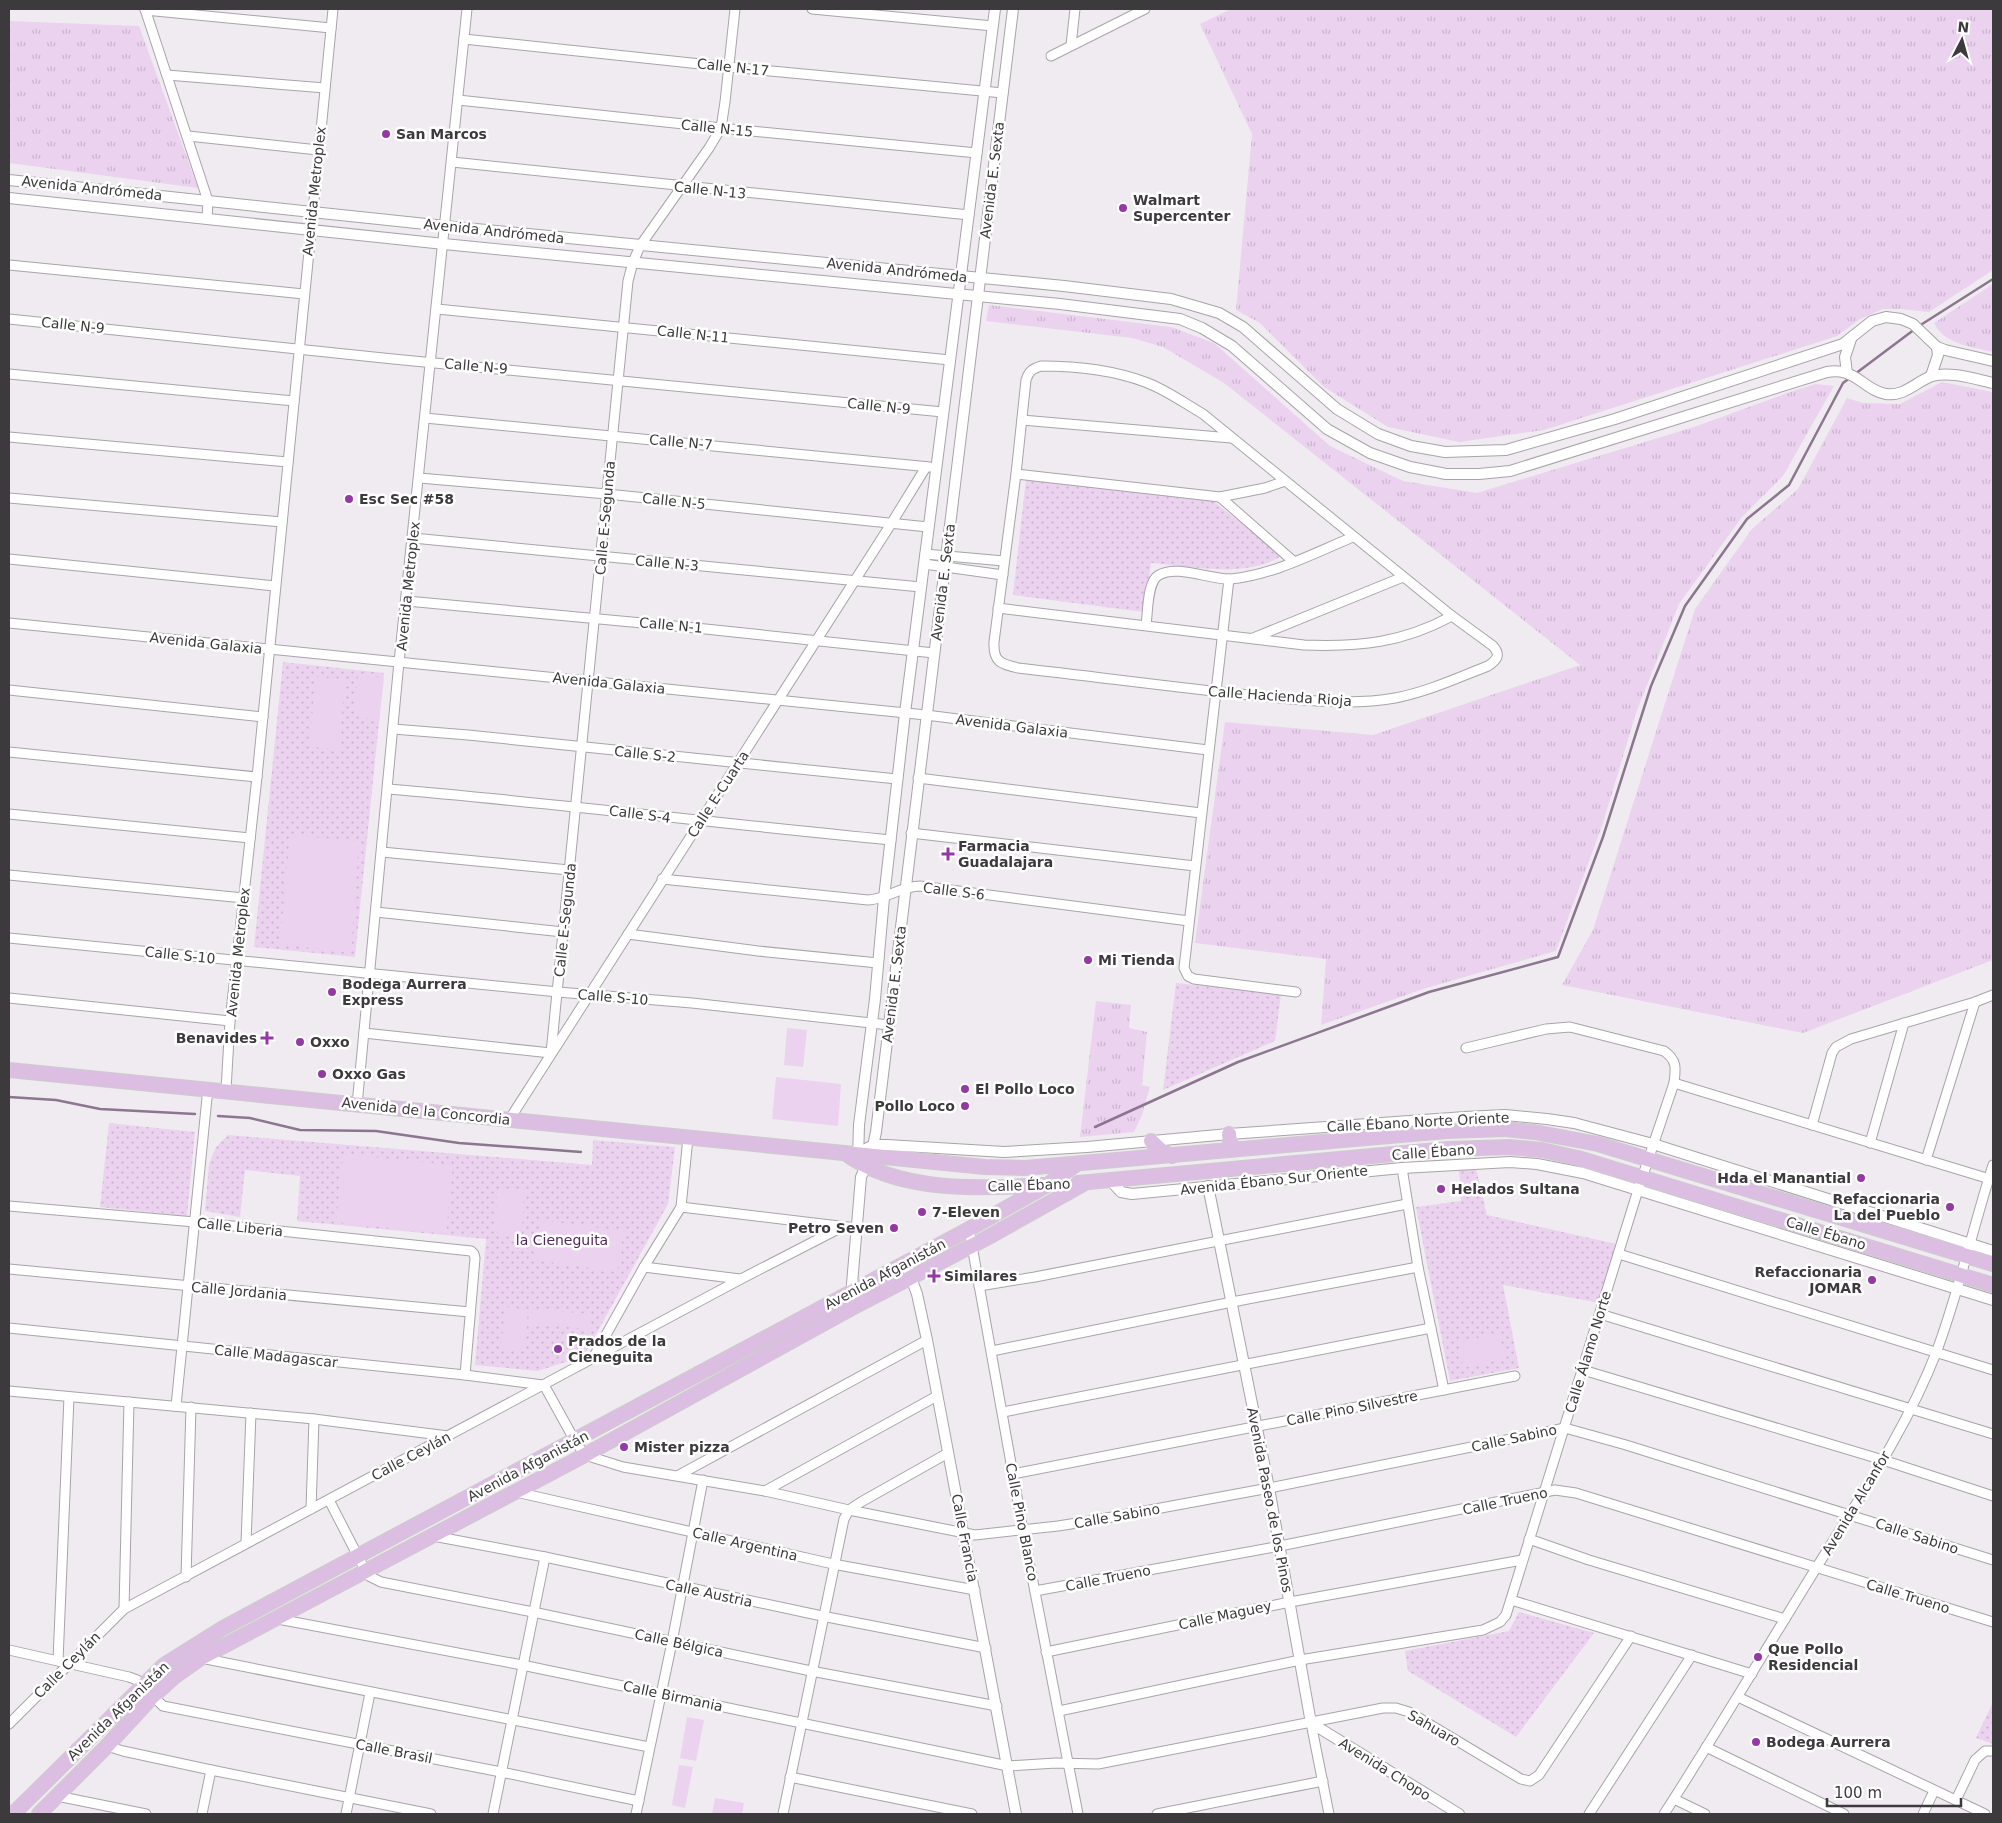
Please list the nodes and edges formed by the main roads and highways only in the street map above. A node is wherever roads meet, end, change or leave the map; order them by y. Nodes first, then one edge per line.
1 (9, 1070) edge
2 (1230, 1134) road end
3 (1151, 1141) road end
4 (1231, 1150) junction
5 (1172, 1156) junction
6 (862, 1159) junction
7 (1078, 1164) junction
8 (1085, 1182) junction
9 (1047, 1185) junction
10 (1993, 1264) edge
11 (1993, 1285) edge
12 (13, 1814) edge
13 (39, 1814) edge

1 - 6 main road, Avenida de la Concordia
2 - 4 main road
3 - 5 main road
4 - 5 main road, Calle Ébano
4 - 10 main road, Calle Ébano
5 - 7 main road, Calle Ébano
6 - 7 main road, Calle Ébano
6 - 9 main road, Calle Ébano
7 - 9 main road, Avenida Afganistán
8 - 9 main road, Calle Ébano
8 - 11 main road, Calle Ébano
8 - 13 main road, Avenida Afganistán
9 - 12 main road, Avenida Afganistán

